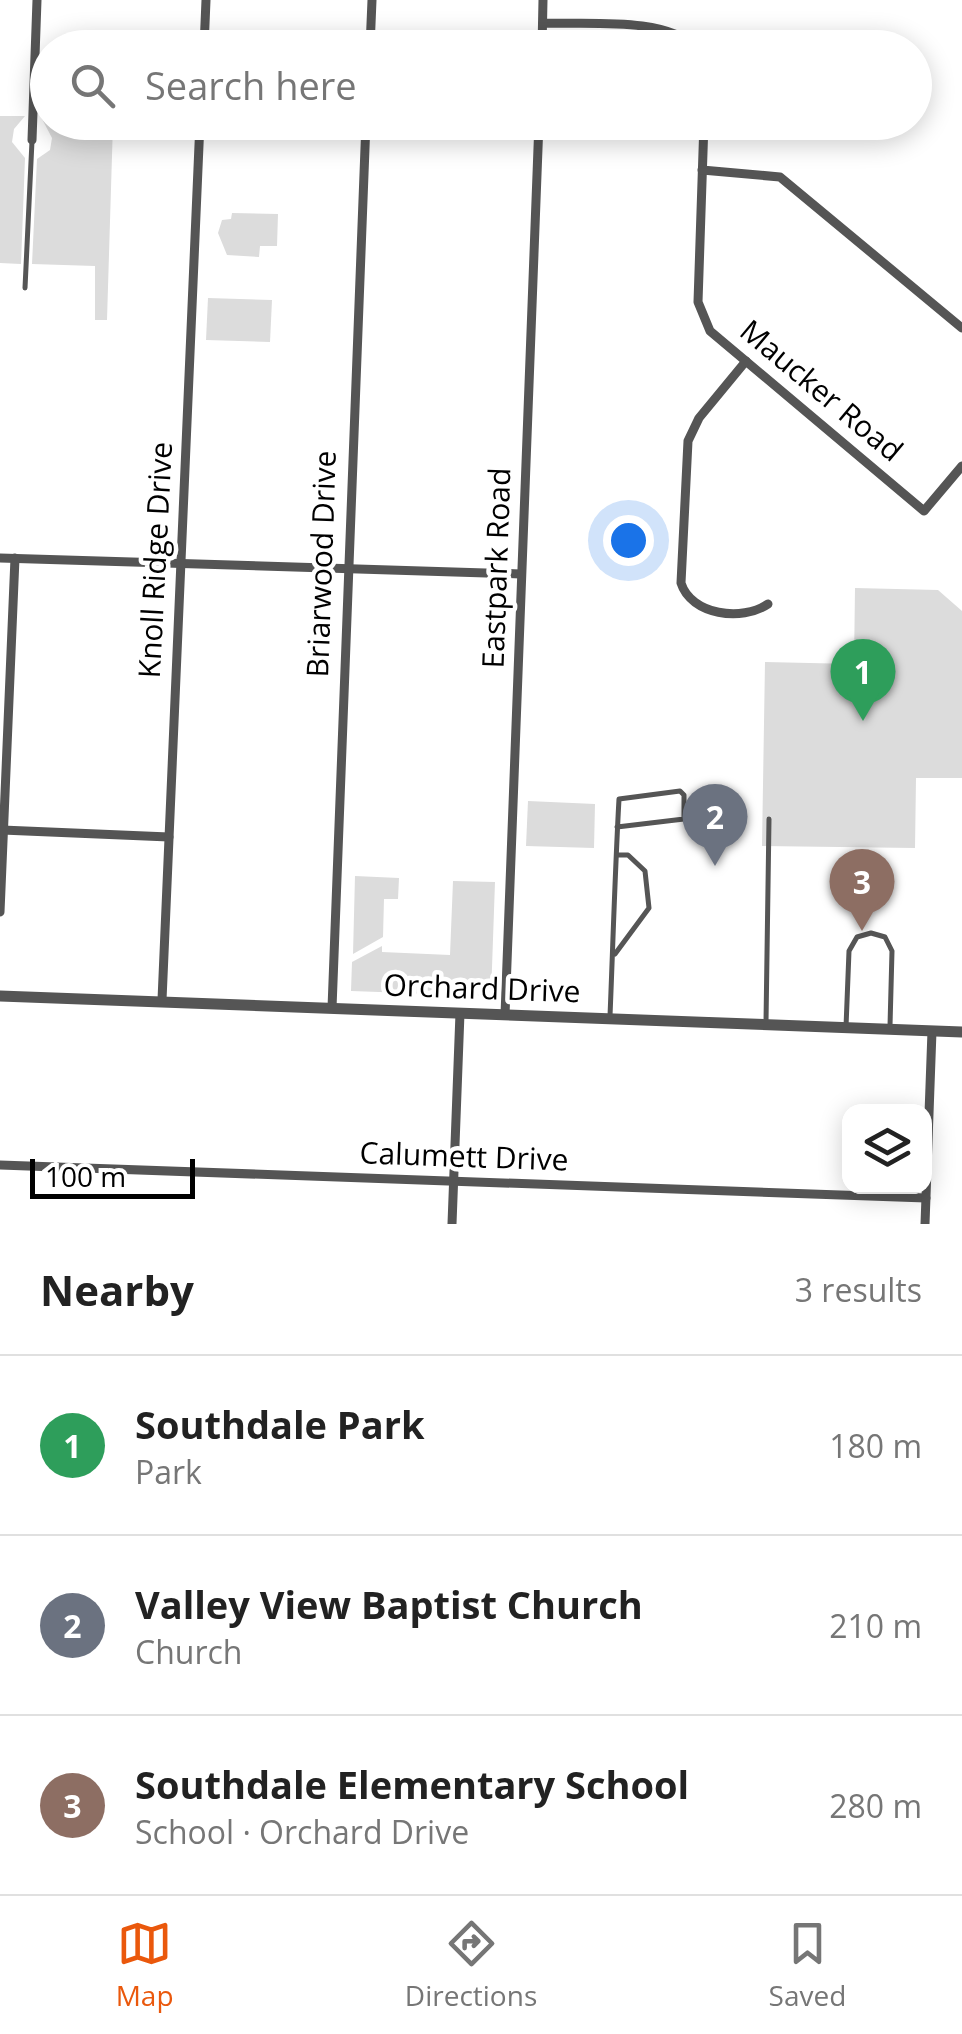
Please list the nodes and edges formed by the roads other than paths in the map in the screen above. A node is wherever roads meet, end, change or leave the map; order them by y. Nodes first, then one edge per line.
1 (37, 0) edge
2 (206, 0) edge
3 (372, 0) edge
4 (543, 0) edge
5 (543, 24) junction
6 (36, 30) edge
7 (205, 30) edge
8 (371, 30) edge
9 (543, 30) edge
10 (665, 30) edge
11 (32, 140) edge
12 (199, 140) edge
13 (365, 140) edge
14 (538, 140) edge
15 (703, 140) edge
16 (702, 170) junction
17 (24, 288) dead end
18 (962, 328) edge
19 (746, 361) junction
20 (962, 466) edge
21 (0, 558) edge
22 (15, 558) junction
23 (181, 564) junction
24 (347, 568) junction
25 (521, 574) junction
26 (768, 604) dead end
27 (769, 819) dead end
28 (617, 827) junction
29 (2, 830) edge
30 (169, 837) junction
31 (616, 855) junction
32 (0, 912) edge
33 (613, 956) junction
34 (0, 996) edge
35 (162, 1000) junction
36 (332, 1008) junction
37 (460, 1013) junction
38 (505, 1014) junction
39 (610, 1018) junction
40 (766, 1025) junction
41 (846, 1028) junction
42 (890, 1029) junction
43 (932, 1031) junction
44 (962, 1032) edge
45 (0, 1165) edge
46 (454, 1182) junction
47 (926, 1198) junction
48 (452, 1224) edge
49 (925, 1224) edge

1 - 6 street
2 - 7 street
3 - 8 street
4 - 5 street
5 - 9 street
5 - 10 street
11 - 17 lane
12 - 23 street, Knoll Ridge Drive
13 - 24 street, Briarwood Drive
14 - 25 street, Eastpark Road
15 - 16 street, Maucker Road
16 - 18 street
16 - 19 street, Maucker Road
19 - 20 street, Maucker Road
19 - 26 street
21 - 22 street
22 - 23 street
22 - 29 street
23 - 24 street
23 - 30 street, Knoll Ridge Drive
24 - 25 street
24 - 36 street, Briarwood Drive
25 - 38 street, Eastpark Road
27 - 40 lane
28 - 28 lane
28 - 31 lane
29 - 30 street
29 - 32 street
30 - 35 street, Knoll Ridge Drive
31 - 33 lane
31 - 33 lane
33 - 39 lane
34 - 35 street, Orchard Drive
35 - 36 street, Orchard Drive
36 - 37 street, Orchard Drive
37 - 38 street, Orchard Drive
37 - 46 street
38 - 39 street, Orchard Drive
39 - 40 street, Orchard Drive
40 - 41 street, Orchard Drive
41 - 42 street, Orchard Drive
41 - 42 lane
42 - 43 street, Orchard Drive
43 - 44 street, Orchard Drive
43 - 47 street
45 - 46 street, Calumett Drive
46 - 47 street, Calumett Drive
46 - 48 street
47 - 49 street

